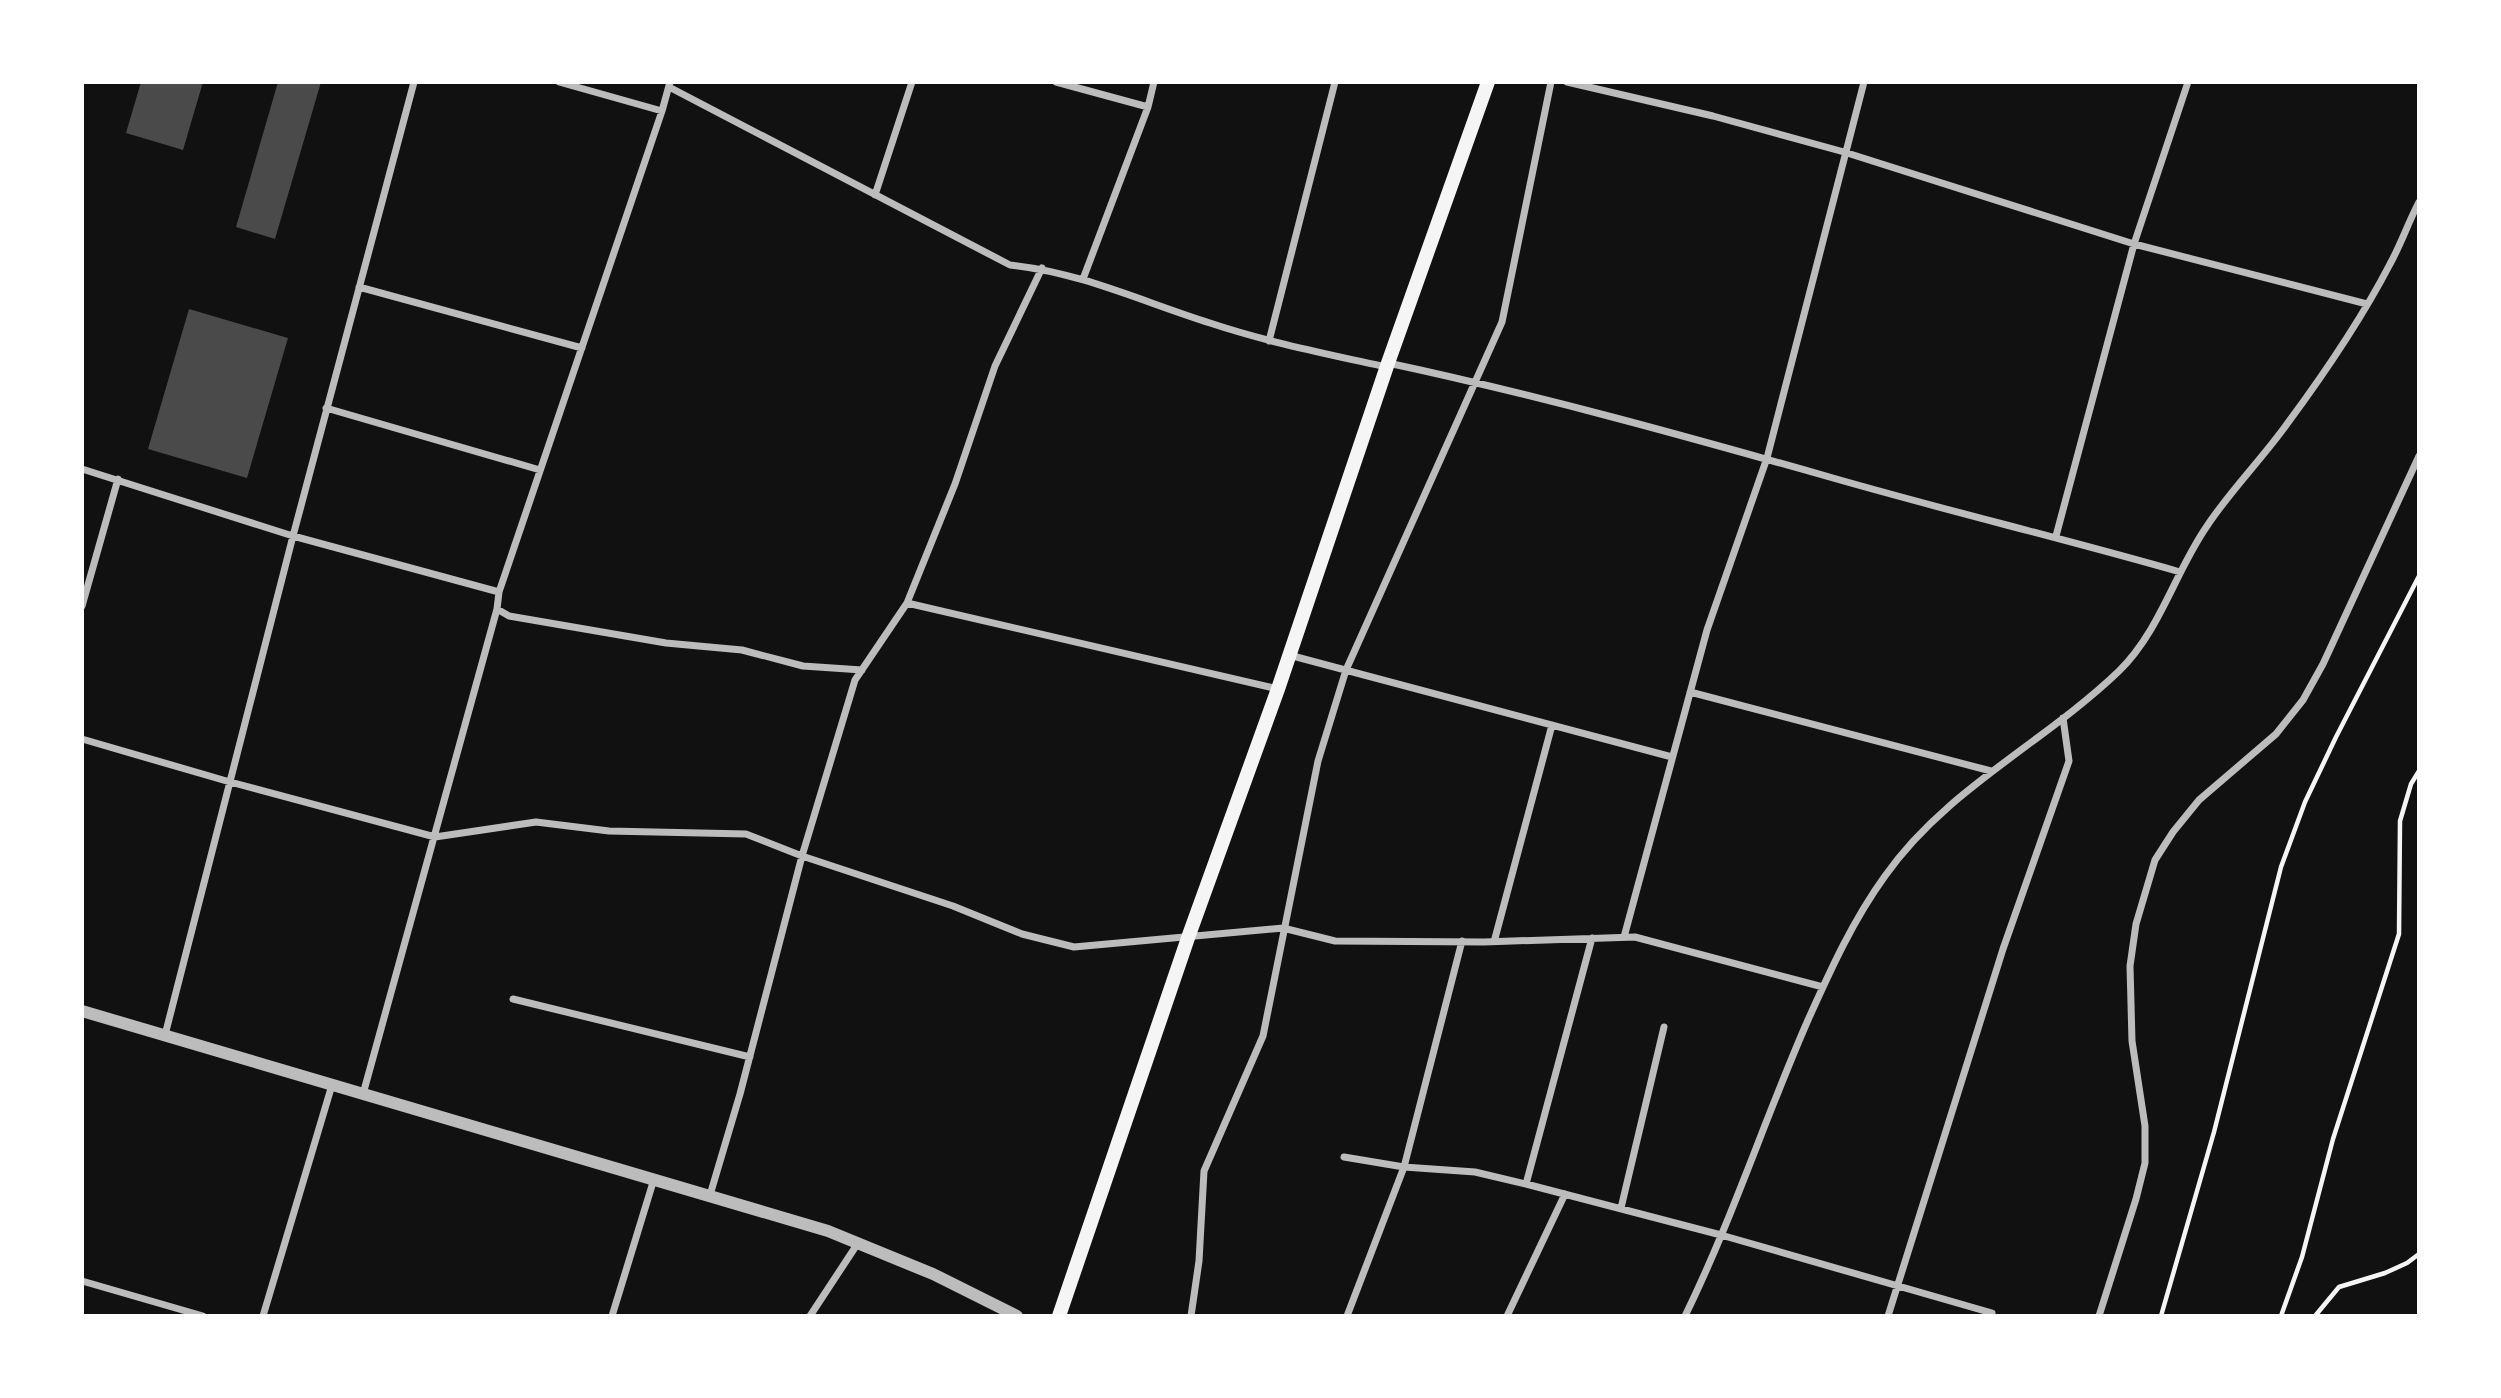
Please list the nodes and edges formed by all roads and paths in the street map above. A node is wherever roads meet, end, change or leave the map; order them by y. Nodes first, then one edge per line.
1 (414, 82) edge
2 (559, 82) edge
3 (912, 82) edge
4 (1056, 82) edge
5 (1154, 82) edge
6 (1335, 82) edge
7 (1488, 82) edge
8 (1551, 82) edge
9 (1567, 82) edge
10 (1864, 82) edge
11 (2188, 82) edge
12 (669, 85) edge
13 (1148, 107) junction
14 (663, 111) junction
15 (1844, 152) junction
16 (875, 195) junction
17 (2419, 202) edge
18 (2134, 244) junction
19 (1042, 268) junction
20 (1083, 279) junction
21 (359, 287) junction
22 (2367, 304) junction
23 (1269, 341) junction
24 (582, 348) junction
25 (1387, 365) junction
26 (1476, 382) junction
27 (326, 408) junction
28 (2419, 456) edge
29 (1766, 458) junction
30 (82, 469) edge
31 (540, 470) junction
32 (118, 479) junction
33 (293, 536) junction
34 (2056, 537) junction
35 (2180, 572) junction
36 (2419, 576) edge
37 (499, 592) junction
38 (907, 603) junction
39 (82, 607) edge
40 (497, 609) junction
41 (1289, 655) junction
42 (862, 670) junction
43 (1346, 670) junction
44 (1278, 689) junction
45 (1690, 692) junction
46 (2063, 718) junction
47 (1552, 725) junction
48 (82, 739) edge
49 (1672, 757) junction
50 (1991, 771) junction
51 (2419, 771) edge
52 (230, 782) junction
53 (435, 836) junction
54 (802, 856) junction
55 (1283, 928) junction
56 (1189, 935) junction
57 (1624, 937) junction
58 (1592, 938) junction
59 (1462, 942) junction
60 (1494, 942) junction
61 (1823, 987) junction
62 (513, 999) dead end
63 (82, 1011) edge
64 (1664, 1027) dead end
65 (165, 1035) junction
66 (750, 1057) junction
67 (332, 1085) junction
68 (362, 1094) junction
69 (1344, 1157) dead end
70 (1404, 1167) junction
71 (654, 1178) junction
72 (1526, 1184) junction
73 (1564, 1194) junction
74 (710, 1195) junction
75 (1621, 1208) junction
76 (1721, 1234) junction
77 (858, 1244) junction
78 (2419, 1254) edge
79 (82, 1282) edge
80 (1897, 1287) junction
81 (1992, 1313) dead end
82 (203, 1316) edge
83 (263, 1316) edge
84 (612, 1316) edge
85 (810, 1316) edge
86 (1017, 1316) edge
87 (1059, 1316) edge
88 (1191, 1316) edge
89 (1348, 1316) edge
90 (1507, 1316) edge
91 (1685, 1316) edge
92 (1888, 1316) edge
93 (2099, 1316) edge
94 (2161, 1316) edge
95 (2281, 1316) edge
96 (2315, 1316) edge

1 - 21 street
2 - 14 street
3 - 16 street
4 - 13 street
5 - 13 street
6 - 23 street
7 - 25 main road
8 - 26 street
9 - 15 street
10 - 15 street
11 - 18 street
12 - 14 street
12 - 16 street
13 - 20 street
14 - 24 street
15 - 18 street
15 - 29 street
16 - 19 street
17 - 22 street
18 - 22 street
18 - 34 street
19 - 20 street
19 - 38 street
20 - 23 street
21 - 24 street
21 - 27 street
22 - 35 street
23 - 25 street
24 - 31 street
25 - 26 street
25 - 41 main road
26 - 29 street
26 - 43 street
27 - 31 street
27 - 33 street
28 - 93 street
29 - 34 street
29 - 45 street
30 - 32 street
31 - 37 street
32 - 33 street
32 - 39 street
33 - 37 street
33 - 52 street
34 - 35 street
35 - 46 street
36 - 94 path
37 - 40 street
38 - 42 street
38 - 44 street
40 - 42 street
40 - 53 street
41 - 43 street
41 - 44 main road
42 - 54 street
43 - 47 street
43 - 55 street
44 - 56 main road
45 - 49 street
45 - 50 street
46 - 50 street
46 - 80 street
47 - 49 street
47 - 60 street
48 - 52 street
49 - 57 street
50 - 61 street
51 - 95 path
52 - 53 street
52 - 65 street
53 - 54 street
53 - 68 street
54 - 56 street
54 - 66 street
55 - 56 street
55 - 59 street
55 - 88 street
56 - 87 main road
57 - 58 street
57 - 61 street
58 - 60 street
58 - 72 street
59 - 60 street
59 - 70 street
61 - 76 street
62 - 66 street
63 - 65 street
64 - 75 street
65 - 67 street
66 - 74 street
67 - 68 street
67 - 83 street
68 - 71 street
69 - 70 street
70 - 72 street
70 - 89 street
71 - 74 street
71 - 84 street
72 - 73 street
73 - 75 street
73 - 90 street
74 - 77 street
75 - 76 street
76 - 80 street
76 - 91 street
77 - 85 street
77 - 86 street
78 - 96 path
79 - 82 street
80 - 81 street
80 - 92 street

